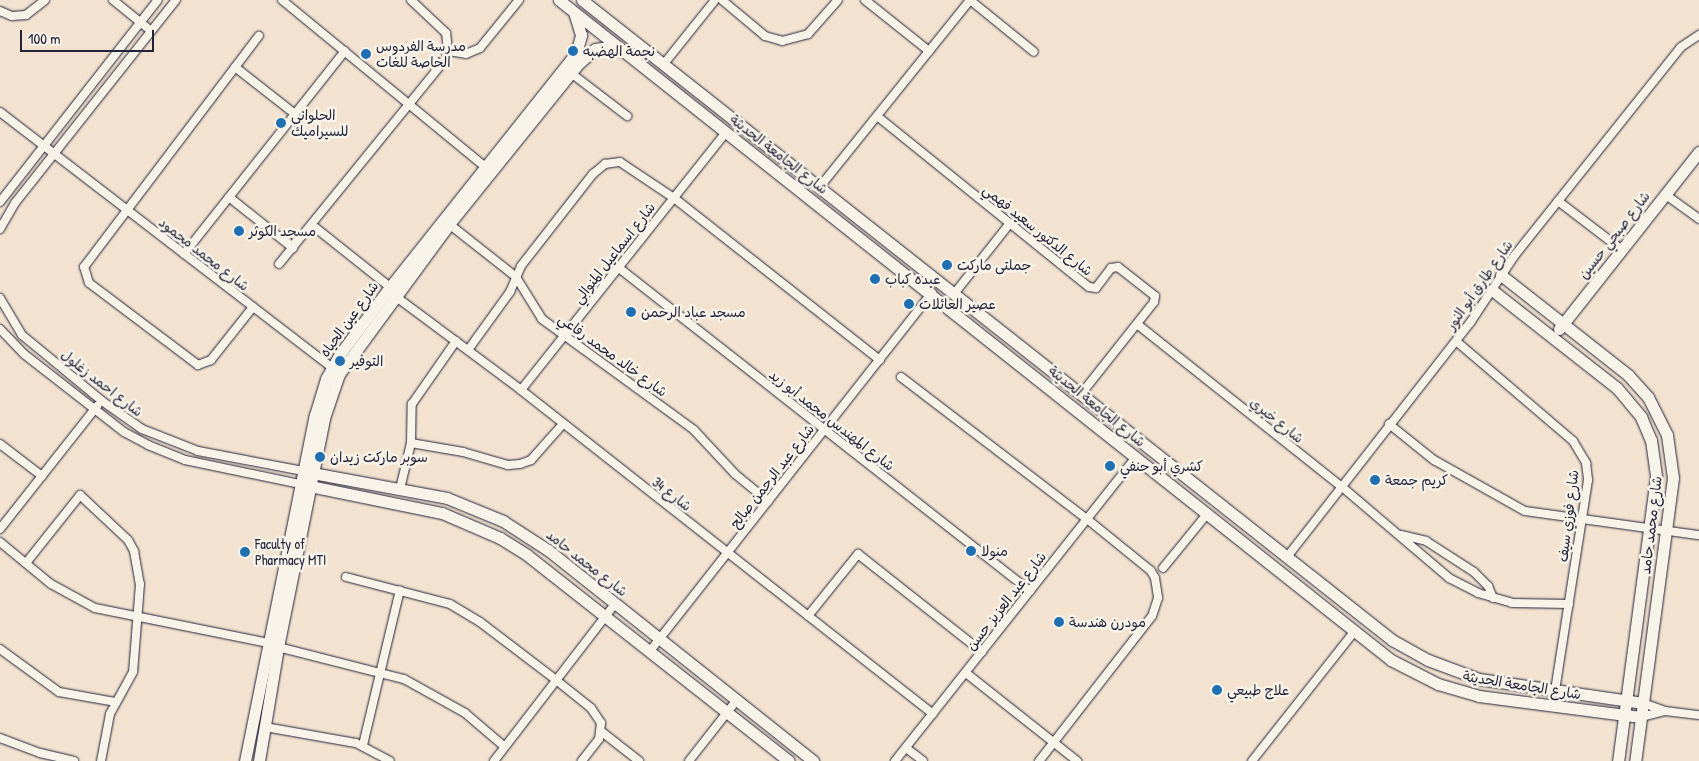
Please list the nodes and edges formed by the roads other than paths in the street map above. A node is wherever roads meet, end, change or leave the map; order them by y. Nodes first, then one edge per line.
1 (45, 0) edge
2 (113, 0) edge
3 (158, 0) edge
4 (176, 0) edge
5 (283, 0) edge
6 (411, 0) edge
7 (519, 0) edge
8 (559, 0) edge
9 (582, 0) edge
10 (715, 0) edge
11 (722, 0) edge
12 (838, 0) edge
13 (865, 0) edge
14 (970, 0) edge
15 (0, 11) edge
16 (573, 11) junction
17 (140, 23) junction
18 (151, 32) junction
19 (1699, 35) edge
20 (259, 36) dead end
21 (448, 51) junction
22 (929, 51) junction
23 (345, 52) junction
24 (1034, 52) dead end
25 (628, 55) junction
26 (663, 65) junction
27 (235, 68) junction
28 (571, 72) junction
29 (410, 105) junction
30 (0, 112) edge
31 (295, 114) junction
32 (627, 116) dead end
33 (877, 116) junction
34 (726, 132) junction
35 (760, 141) junction
36 (44, 146) junction
37 (751, 152) junction
38 (1699, 152) edge
39 (54, 154) junction
40 (484, 166) junction
41 (15, 183) junction
42 (820, 188) junction
43 (25, 190) junction
44 (1666, 194) junction
45 (229, 197) junction
46 (674, 198) junction
47 (1558, 200) junction
48 (0, 202) edge
49 (126, 210) junction
50 (1699, 219) edge
51 (449, 224) junction
52 (1010, 224) junction
53 (312, 225) junction
54 (0, 229) edge
55 (293, 248) junction
56 (1622, 250) junction
57 (184, 254) junction
58 (279, 264) dead end
59 (618, 268) junction
60 (1501, 274) junction
61 (516, 277) junction
62 (1492, 290) junction
63 (392, 291) junction
64 (932, 293) junction
65 (954, 294) junction
66 (0, 298) edge
67 (253, 307) junction
68 (1564, 323) junction
69 (1137, 324) junction
70 (0, 329) edge
71 (565, 335) junction
72 (1553, 336) junction
73 (456, 341) junction
74 (1456, 341) junction
75 (468, 350) junction
76 (880, 360) junction
77 (335, 371) junction
78 (1056, 374) junction
79 (902, 377) dead end
80 (1047, 385) junction
81 (521, 390) junction
82 (1081, 394) junction
83 (102, 401) junction
84 (94, 410) junction
85 (1389, 424) junction
86 (562, 425) junction
87 (824, 430) junction
88 (411, 443) junction
89 (0, 444) edge
90 (188, 448) junction
91 (1136, 457) junction
92 (185, 460) junction
93 (308, 472) junction
94 (42, 476) junction
95 (306, 485) junction
96 (1341, 486) junction
97 (400, 489) junction
98 (768, 501) junction
99 (1207, 514) junction
100 (1087, 519) junction
101 (1582, 521) junction
102 (0, 529) edge
103 (1650, 529) junction
104 (1667, 531) junction
105 (1699, 535) edge
106 (1401, 536) junction
107 (0, 542) edge
108 (728, 552) junction
109 (1287, 558) junction
110 (26, 563) junction
111 (1163, 568) dead end
112 (346, 577) dead end
113 (400, 590) junction
114 (1030, 592) junction
115 (1493, 598) junction
116 (615, 604) junction
117 (1568, 604) junction
118 (606, 616) junction
119 (808, 616) junction
120 (137, 617) junction
121 (1354, 632) junction
122 (659, 639) junction
123 (274, 645) junction
124 (0, 649) edge
125 (650, 651) junction
126 (982, 652) junction
127 (1428, 660) junction
128 (382, 671) junction
129 (966, 673) junction
130 (1418, 676) junction
131 (556, 680) junction
132 (1555, 691) junction
133 (736, 701) junction
134 (1626, 701) junction
135 (116, 702) junction
136 (1643, 703) junction
137 (727, 712) junction
138 (1665, 712) junction
139 (933, 714) junction
140 (1624, 715) junction
141 (1699, 715) edge
142 (1641, 717) junction
143 (265, 727) junction
144 (602, 732) junction
145 (0, 738) edge
146 (1053, 742) junction
147 (363, 745) junction
148 (505, 747) junction
149 (906, 748) junction
150 (74, 761) edge
151 (101, 761) edge
152 (245, 761) edge
153 (259, 761) edge
154 (390, 761) edge
155 (494, 761) edge
156 (582, 761) edge
157 (639, 761) edge
158 (689, 761) edge
159 (789, 761) edge
160 (813, 761) edge
161 (896, 761) edge
162 (923, 761) edge
163 (1039, 761) edge
164 (1077, 761) edge
165 (1252, 761) edge
166 (1618, 761) edge
167 (1635, 761) edge

1 - 15 street
2 - 17 street
3 - 17 street
4 - 18 street
5 - 23 street
6 - 21 street
7 - 21 street
8 - 16 street, شارع الجامعة الحديثة
9 - 26 street, شارع الجامعة الحديثة
10 - 26 street
11 - 12 street
13 - 22 street
14 - 22 street
14 - 24 street
16 - 25 street, شارع الجامعة الحديثة
16 - 40 street, شارع عين الحياه
17 - 18 street
17 - 36 street
18 - 39 street
19 - 47 street, شارع طارق أبو النور
20 - 27 street
21 - 29 street
22 - 33 street
23 - 29 street
23 - 31 street
25 - 28 street, شارع عين الحياه
25 - 34 street, شارع الجامعة الحديثة
26 - 35 street, شارع الجامعة الحديثة
27 - 31 street
27 - 49 street
28 - 32 street
28 - 51 street, شارع عين الحياه
29 - 40 street
29 - 53 street
30 - 36 street, شارع محمد محمود
31 - 45 street
33 - 42 street
33 - 52 street, شارع الدكتور سعيد فهمي
34 - 37 street, شارع الجامعة الحديثة
34 - 46 street, شارع اسماعيل المنوالي
35 - 37 street
35 - 42 street, شارع الجامعة الحديثة
36 - 39 street, شارع محمد محمود
36 - 41 street
37 - 64 street, شارع الجامعة الحديثة
38 - 44 street, شارع صبحي حسين
39 - 43 street
39 - 49 street, شارع محمد محمود
40 - 63 street, شارع عين الحياه
41 - 43 street
41 - 48 street
42 - 65 street, شارع الجامعة الحديثة
43 - 54 street
44 - 50 street
44 - 56 street, شارع صبحي حسين
45 - 55 street
45 - 57 street
46 - 59 street, شارع اسماعيل المنوالي
46 - 61 street
46 - 76 street
47 - 56 street
47 - 60 street, شارع طارق أبو النور
49 - 57 street, شارع محمد محمود
49 - 67 street
51 - 61 street, شارع خالد محمد رفاعي
51 - 63 street, شارع عين الحياه
52 - 65 street
52 - 69 street, شارع الدكتور سعيد فهمي
53 - 55 street
53 - 63 street, شارع 34
55 - 58 street
56 - 68 street, شارع صبحي حسين
57 - 67 street, شارع محمد محمود
59 - 71 street, شارع اسماعيل المنوالي
59 - 87 street, شارع المهندس محمد أبو زيد
60 - 62 street, شارع طارق أبو النور
60 - 68 street, شارع محمد حامد
61 - 71 street, شارع خالد محمد رفاعي
61 - 75 street
62 - 72 street, شارع محمد حامد
62 - 74 street, شارع طارق أبو النور
63 - 73 street, شارع 34
63 - 77 street, شارع عين الحياه
64 - 76 street, شارع عبد الرحمن صالح
64 - 80 street, شارع الجامعة الحديثة
65 - 78 street, شارع الجامعة الحديثة
66 - 83 street, شارع احمد زغلول
67 - 77 street, شارع محمد محمود
68 - 72 street, شارع صبحي حسين
68 - 104 street, شارع محمد حامد
69 - 82 street
69 - 96 street, شارع خيري
70 - 84 street, شارع احمد زغلول
71 - 81 street, شارع اسماعيل المنوالي
71 - 98 street, شارع خالد محمد رفاعي
72 - 103 street, شارع محمد حامد
73 - 75 street, شارع 34
73 - 88 street
74 - 85 street, شارع طارق أبو النور
74 - 101 street, شارع فوزي سيف
75 - 81 street, شارع 34
76 - 87 street, شارع عبد الرحمن صالح
77 - 93 street, شارع عين الحياه
78 - 80 street
78 - 82 street, شارع الجامعة الحديثة
79 - 100 street
80 - 91 street, شارع الجامعة الحديثة
81 - 86 street, شارع 34
82 - 109 street, شارع الجامعة الحديثة
83 - 84 street
83 - 90 street, شارع احمد زغلول
84 - 92 street, شارع احمد زغلول
84 - 94 street
85 - 96 street, شارع طارق أبو النور
85 - 101 street
86 - 88 street
86 - 108 street, شارع 34
87 - 98 street, شارع عبد الرحمن صالح
87 - 114 street, شارع المهندس محمد أبو زيد
88 - 97 street
89 - 94 street
90 - 92 street
90 - 93 street, شارع احمد زغلول
91 - 99 street, شارع الجامعة الحديثة
91 - 100 street, شارع عبد العزيز حسن
92 - 95 street, شارع احمد زغلول
93 - 95 street, شارع عين الحياه
93 - 97 street, شارع محمد حامد
94 - 102 street
95 - 118 street
95 - 123 street, شارع عين الحياه
96 - 106 street, شارع خيري
96 - 109 street, شارع طارق أبو النور
97 - 116 street, شارع محمد حامد
98 - 108 street, شارع عبد الرحمن صالح
99 - 111 street
99 - 121 street, شارع الجامعة الحديثة
100 - 114 street, شارع عبد العزيز حسن
100 - 146 street
101 - 103 street
101 - 117 street, شارع فوزي سيف
103 - 104 street
103 - 134 street, شارع محمد حامد
104 - 105 street
104 - 136 street, شارع محمد حامد
106 - 115 street, شارع خيري
106 - 115 street, شارع خيري
107 - 110 street
108 - 119 street, شارع 34
108 - 122 street, شارع عبد الرحمن صالح
109 - 127 street, شارع الجامعة الحديثة
110 - 120 street
110 - 120 street
112 - 113 street
113 - 128 street
113 - 131 street
114 - 126 street, شارع عبد العزيز حسن
115 - 117 street, شارع خيري
116 - 118 street
116 - 122 street, شارع محمد حامد
117 - 132 street, شارع فوزي سيف
118 - 125 street
118 - 131 street
119 - 126 street
119 - 139 street, شارع 34
120 - 123 street
120 - 135 street
121 - 130 street, شارع الجامعة الحديثة
121 - 165 street
122 - 125 street, شارع عبد الرحمن صالح
122 - 133 street, شارع محمد حامد
123 - 128 street
123 - 143 street, شارع عين الحياه
123 - 152 street, شارع عين الحياه
124 - 135 street
125 - 137 street
126 - 129 street, شارع عبد العزيز حسن
127 - 130 street
127 - 132 street, شارع الجامعة الحديثة
128 - 147 street
128 - 148 street
129 - 139 street, شارع عبد العزيز حسن
129 - 146 street
130 - 140 street, شارع الجامعة الحديثة
131 - 144 street
131 - 148 street
132 - 134 street, شارع الجامعة الحديثة
133 - 137 street
133 - 160 street, شارع محمد حامد
134 - 136 street, شارع الجامعة الحديثة
134 - 140 street, شارع محمد حامد
135 - 151 street
136 - 138 street, شارع الجامعة الحديثة
136 - 142 street, شارع محمد حامد
137 - 158 street
137 - 159 street
138 - 141 street, شارع الجامعة الحديثة
138 - 142 street, شارع الجامعة الحديثة
139 - 149 street, شارع عبد العزيز حسن
140 - 142 street, شارع الجامعة الحديثة
140 - 166 street, شارع محمد حامد
142 - 167 street, شارع محمد حامد
143 - 147 street
143 - 153 street, شارع عين الحياه
144 - 156 street
144 - 157 street
145 - 150 street
146 - 163 street
146 - 164 street
147 - 154 street
148 - 155 street
149 - 161 street, شارع عبد العزيز حسن
149 - 162 street

